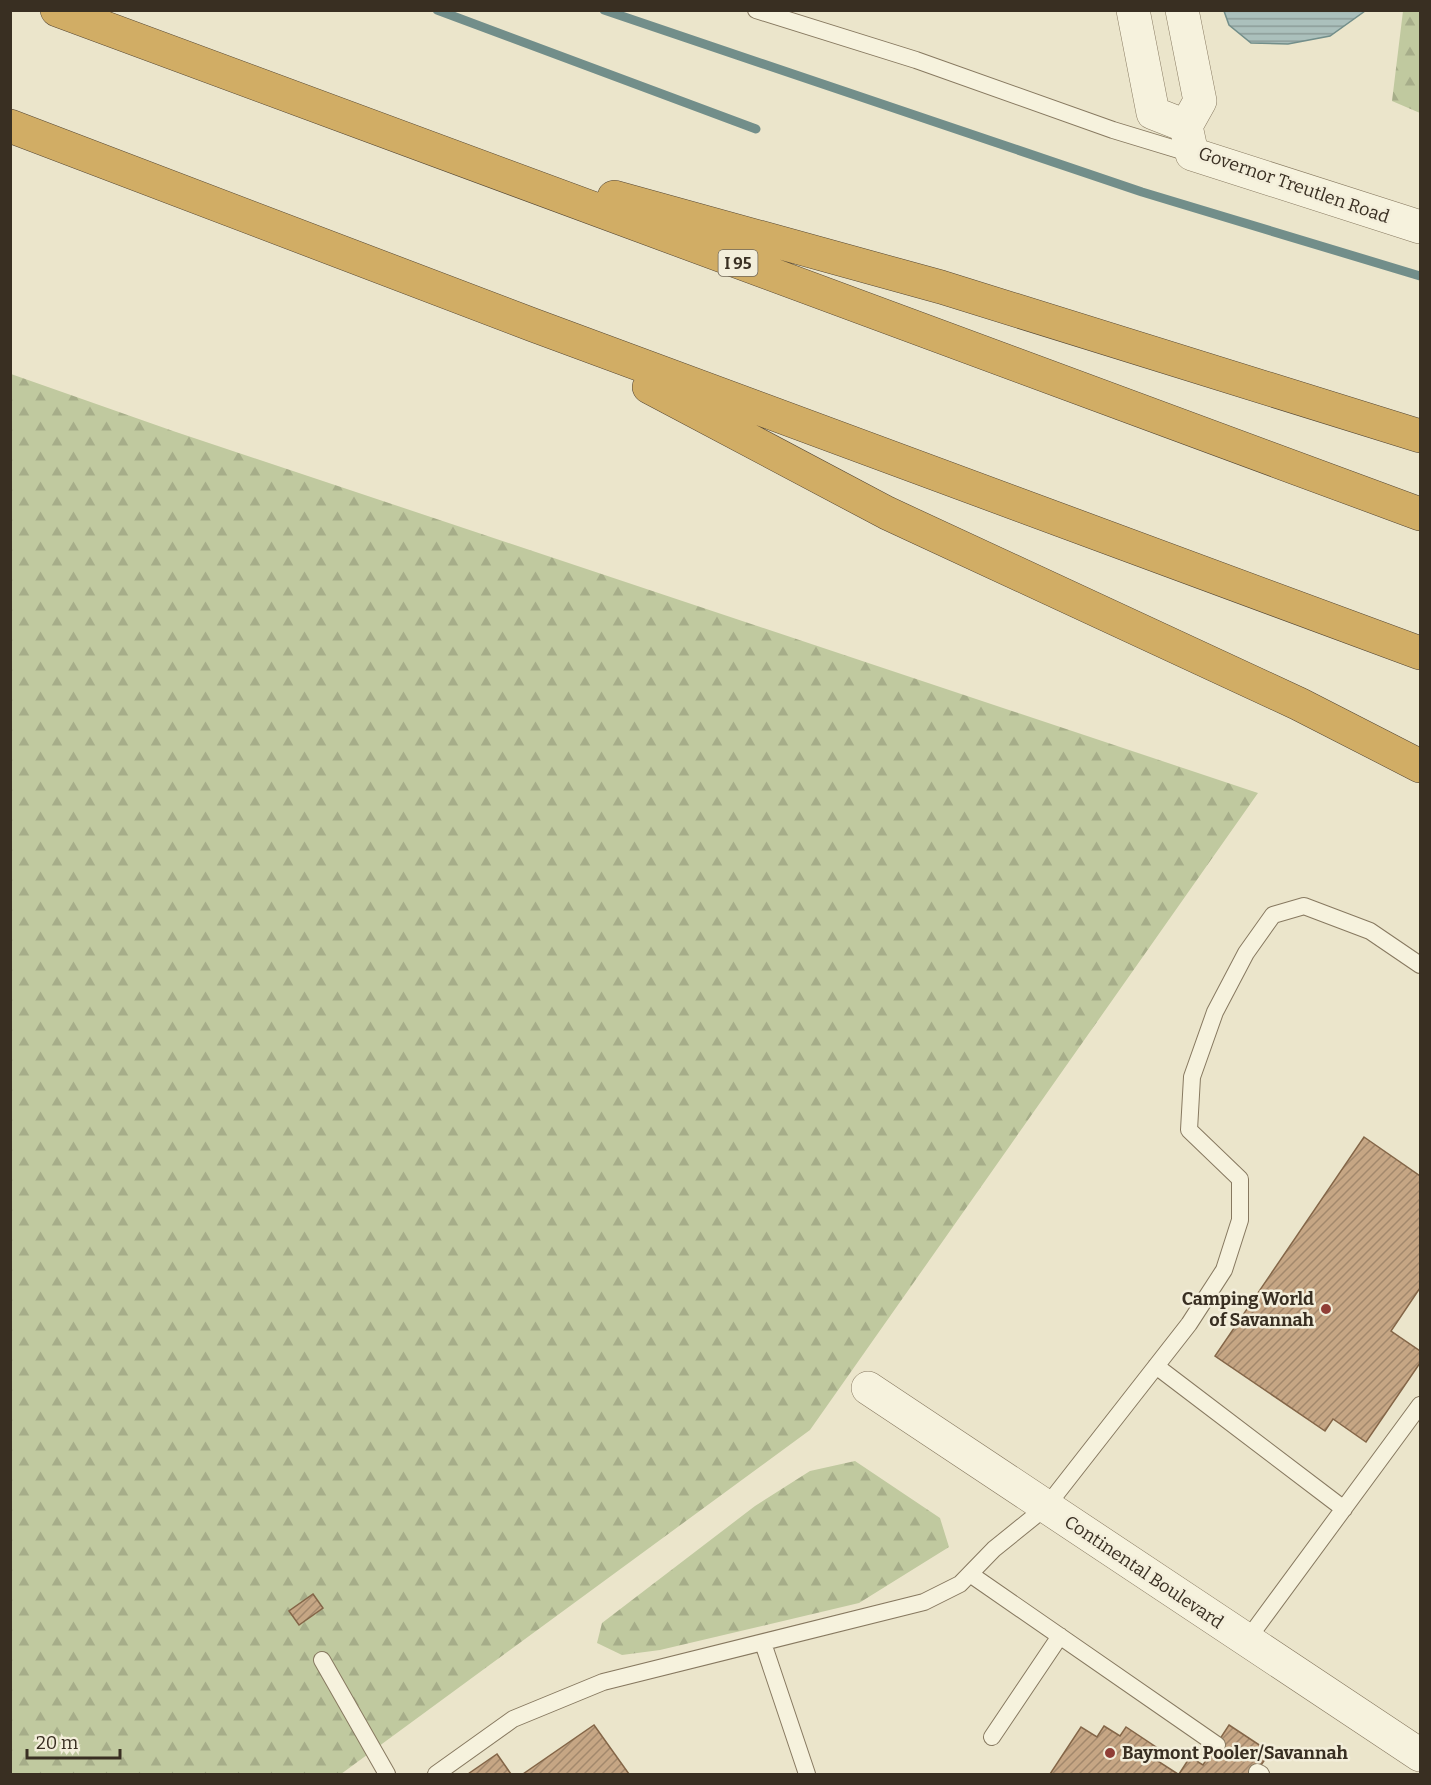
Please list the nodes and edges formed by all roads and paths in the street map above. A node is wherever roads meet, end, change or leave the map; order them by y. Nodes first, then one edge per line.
1 (57, 10) edge
2 (756, 10) edge
3 (1133, 10) edge
4 (1182, 10) edge
5 (1191, 52) junction
6 (1146, 65) junction
7 (10, 126) edge
8 (1189, 140) junction
9 (407, 141) junction
10 (1420, 227) edge
11 (533, 325) junction
12 (1420, 436) edge
13 (1420, 514) edge
14 (1420, 653) edge
15 (1420, 766) edge
16 (1420, 965) edge
17 (1156, 1366) junction
18 (868, 1388) dead end
19 (1420, 1405) edge
20 (1046, 1507) junction
21 (1344, 1509) junction
22 (970, 1574) junction
23 (1060, 1636) junction
24 (1247, 1640) junction
25 (763, 1643) junction
26 (322, 1660) dead end
27 (992, 1737) dead end
28 (1216, 1745) dead end
29 (1420, 1755) edge
30 (387, 1774) edge
31 (436, 1774) edge
32 (807, 1774) edge

1 - 9 highway, I 95
2 - 8 lane
3 - 6 street, Governor Treutlen Road
4 - 5 street, Governor Treutlen Road
5 - 6 street
5 - 8 street, Governor Treutlen Road
6 - 8 street, Governor Treutlen Road
7 - 11 highway
8 - 10 street, Governor Treutlen Road
9 - 12 highway
9 - 13 highway, I 95
11 - 14 highway
11 - 15 highway
16 - 17 lane
17 - 20 lane
17 - 21 lane
18 - 20 street, Continental Boulevard
19 - 21 lane
20 - 22 lane
20 - 24 street, Continental Boulevard
21 - 24 lane
22 - 23 lane
22 - 25 lane
23 - 27 lane
23 - 28 lane
24 - 29 street, Continental Boulevard
25 - 31 lane
25 - 32 lane
26 - 30 lane

